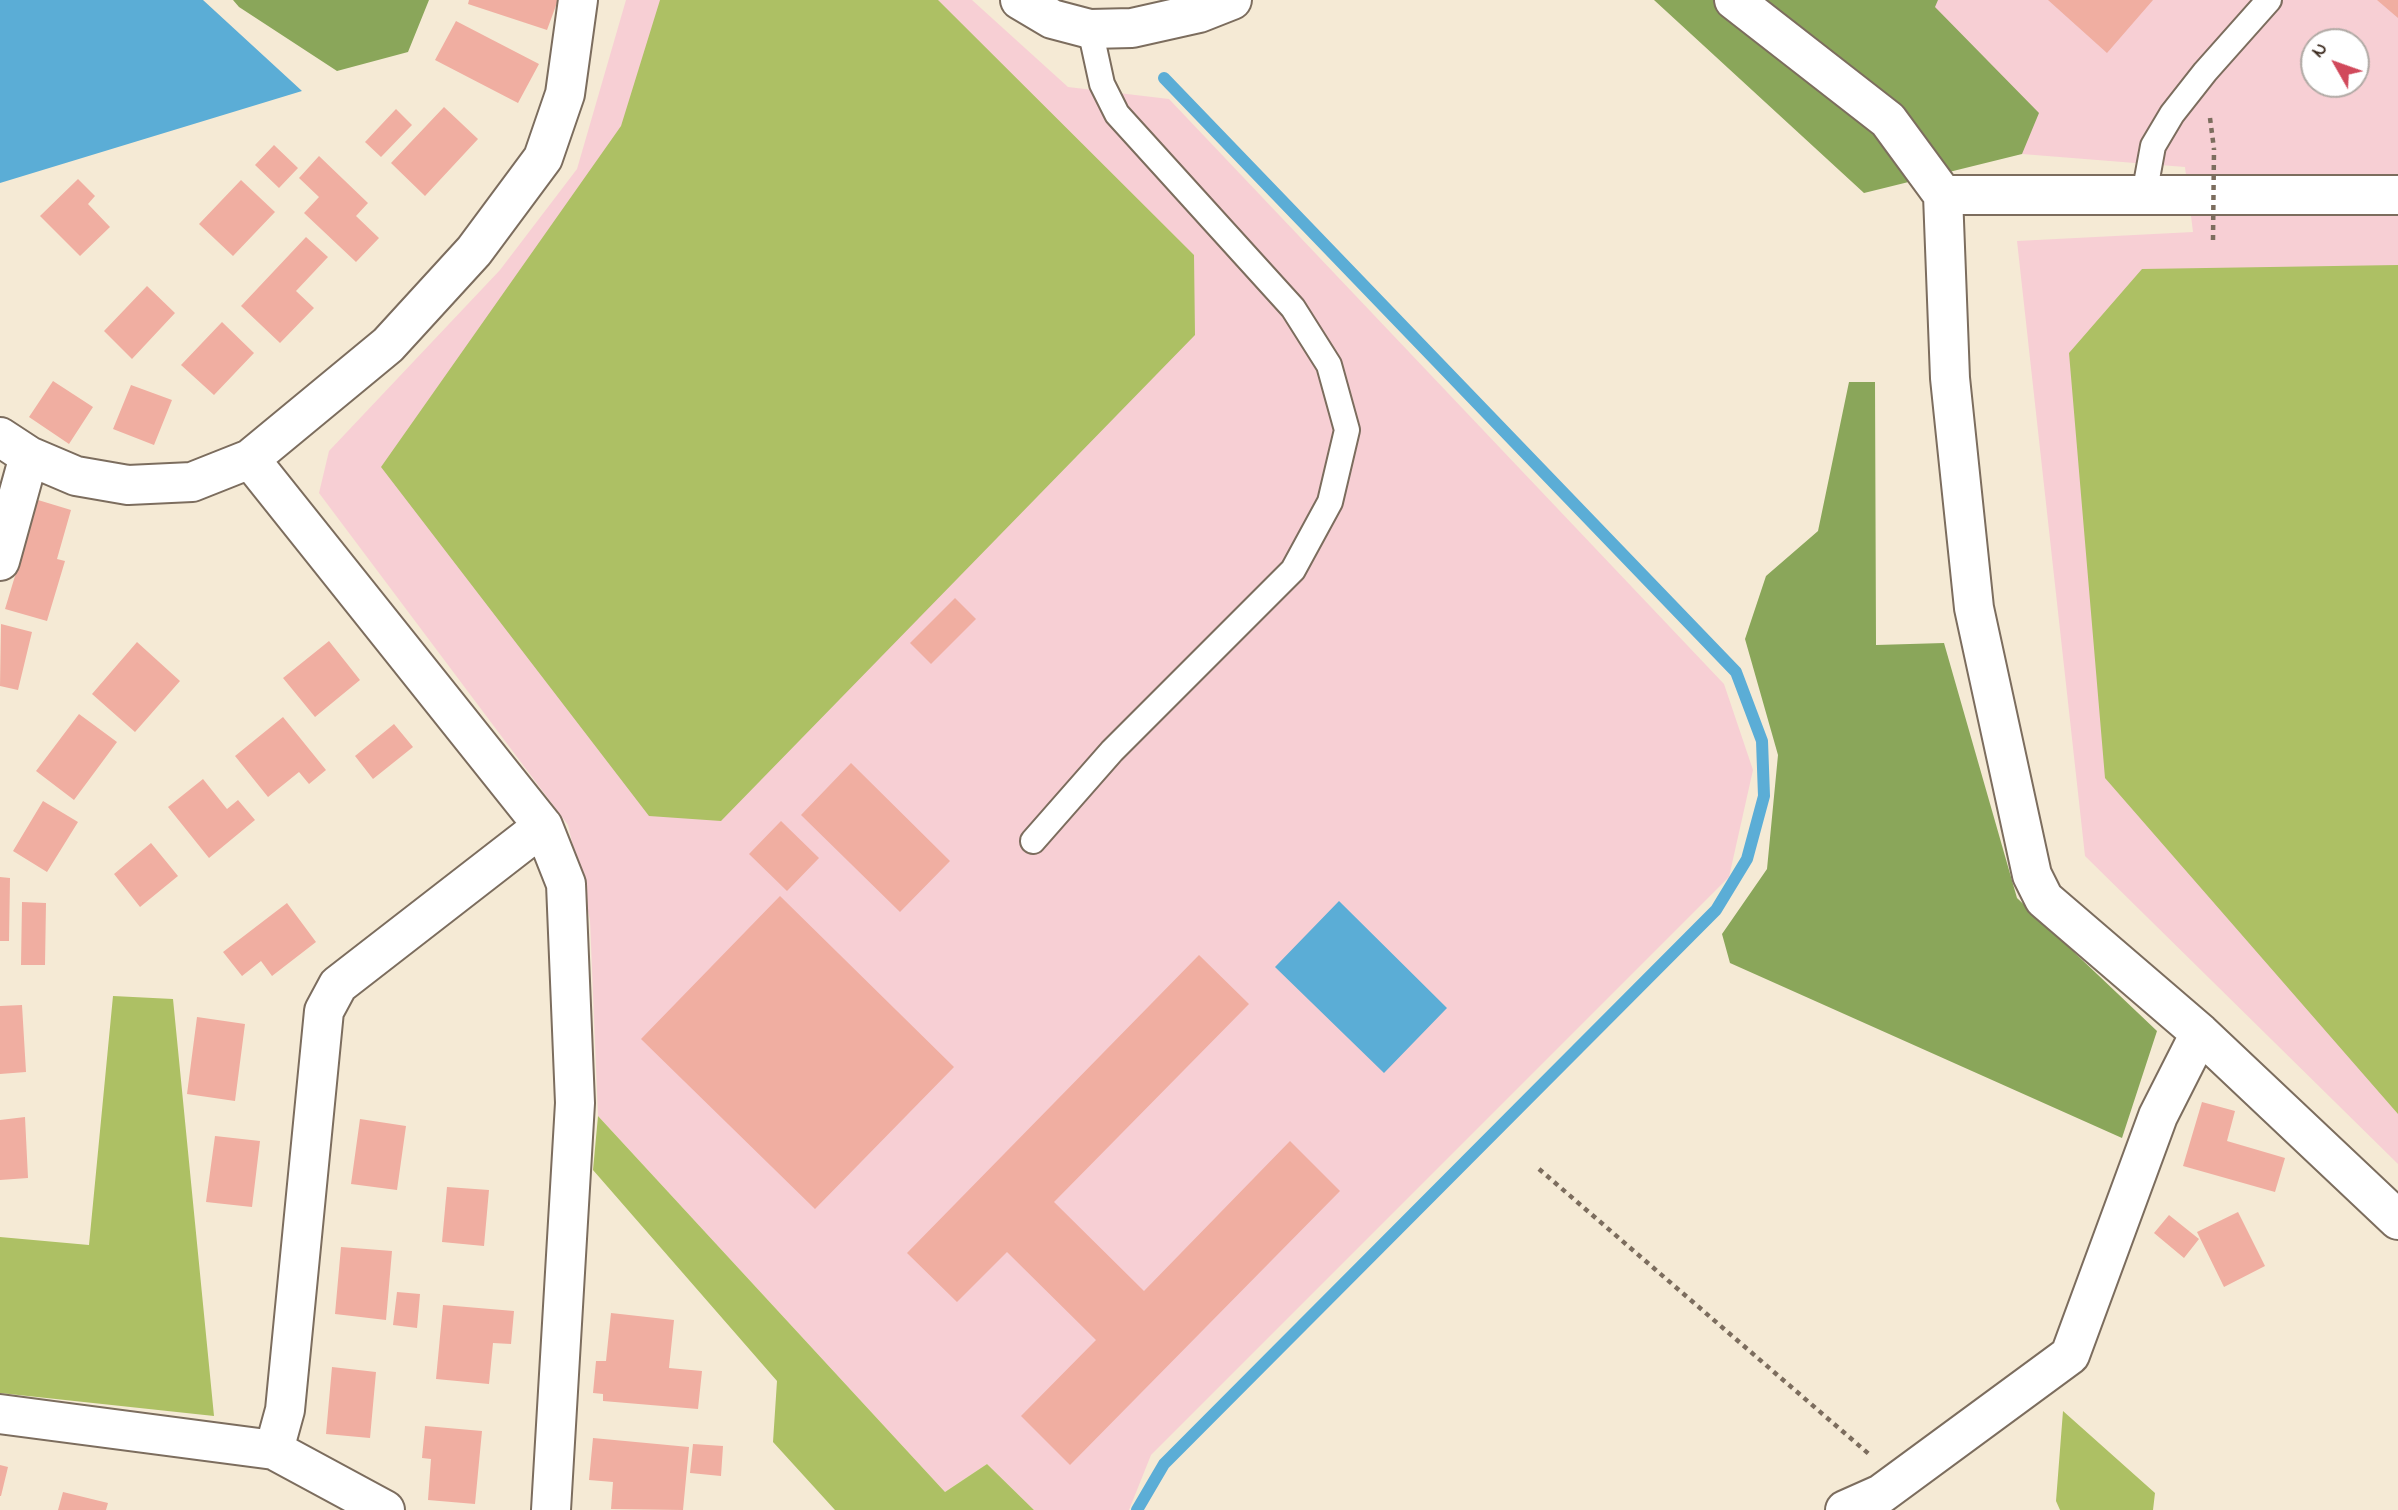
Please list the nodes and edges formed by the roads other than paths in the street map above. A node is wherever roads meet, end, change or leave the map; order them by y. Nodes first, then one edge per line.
1 (578, 0) edge
2 (1020, 0) edge
3 (1232, 0) edge
4 (1734, 0) edge
5 (2269, 0) edge
6 (1090, 29) junction
7 (1942, 195) junction
8 (2144, 195) junction
9 (2398, 195) edge
10 (15, 447) edge
11 (250, 459) junction
12 (0, 561) edge
13 (543, 826) junction
14 (1033, 841) dead end
15 (2200, 1032) junction
16 (2398, 1220) edge
17 (0, 1413) edge
18 (274, 1450) junction
19 (386, 1510) edge
20 (551, 1510) edge
21 (1845, 1510) edge

1 - 11 street
2 - 6 street
3 - 6 street
4 - 7 street
5 - 8 lane
6 - 14 lane
7 - 8 street
7 - 15 street
8 - 9 street
10 - 11 street
10 - 12 street
11 - 13 street
13 - 18 street
13 - 20 street
15 - 16 street
15 - 21 street
17 - 18 street
18 - 19 street

